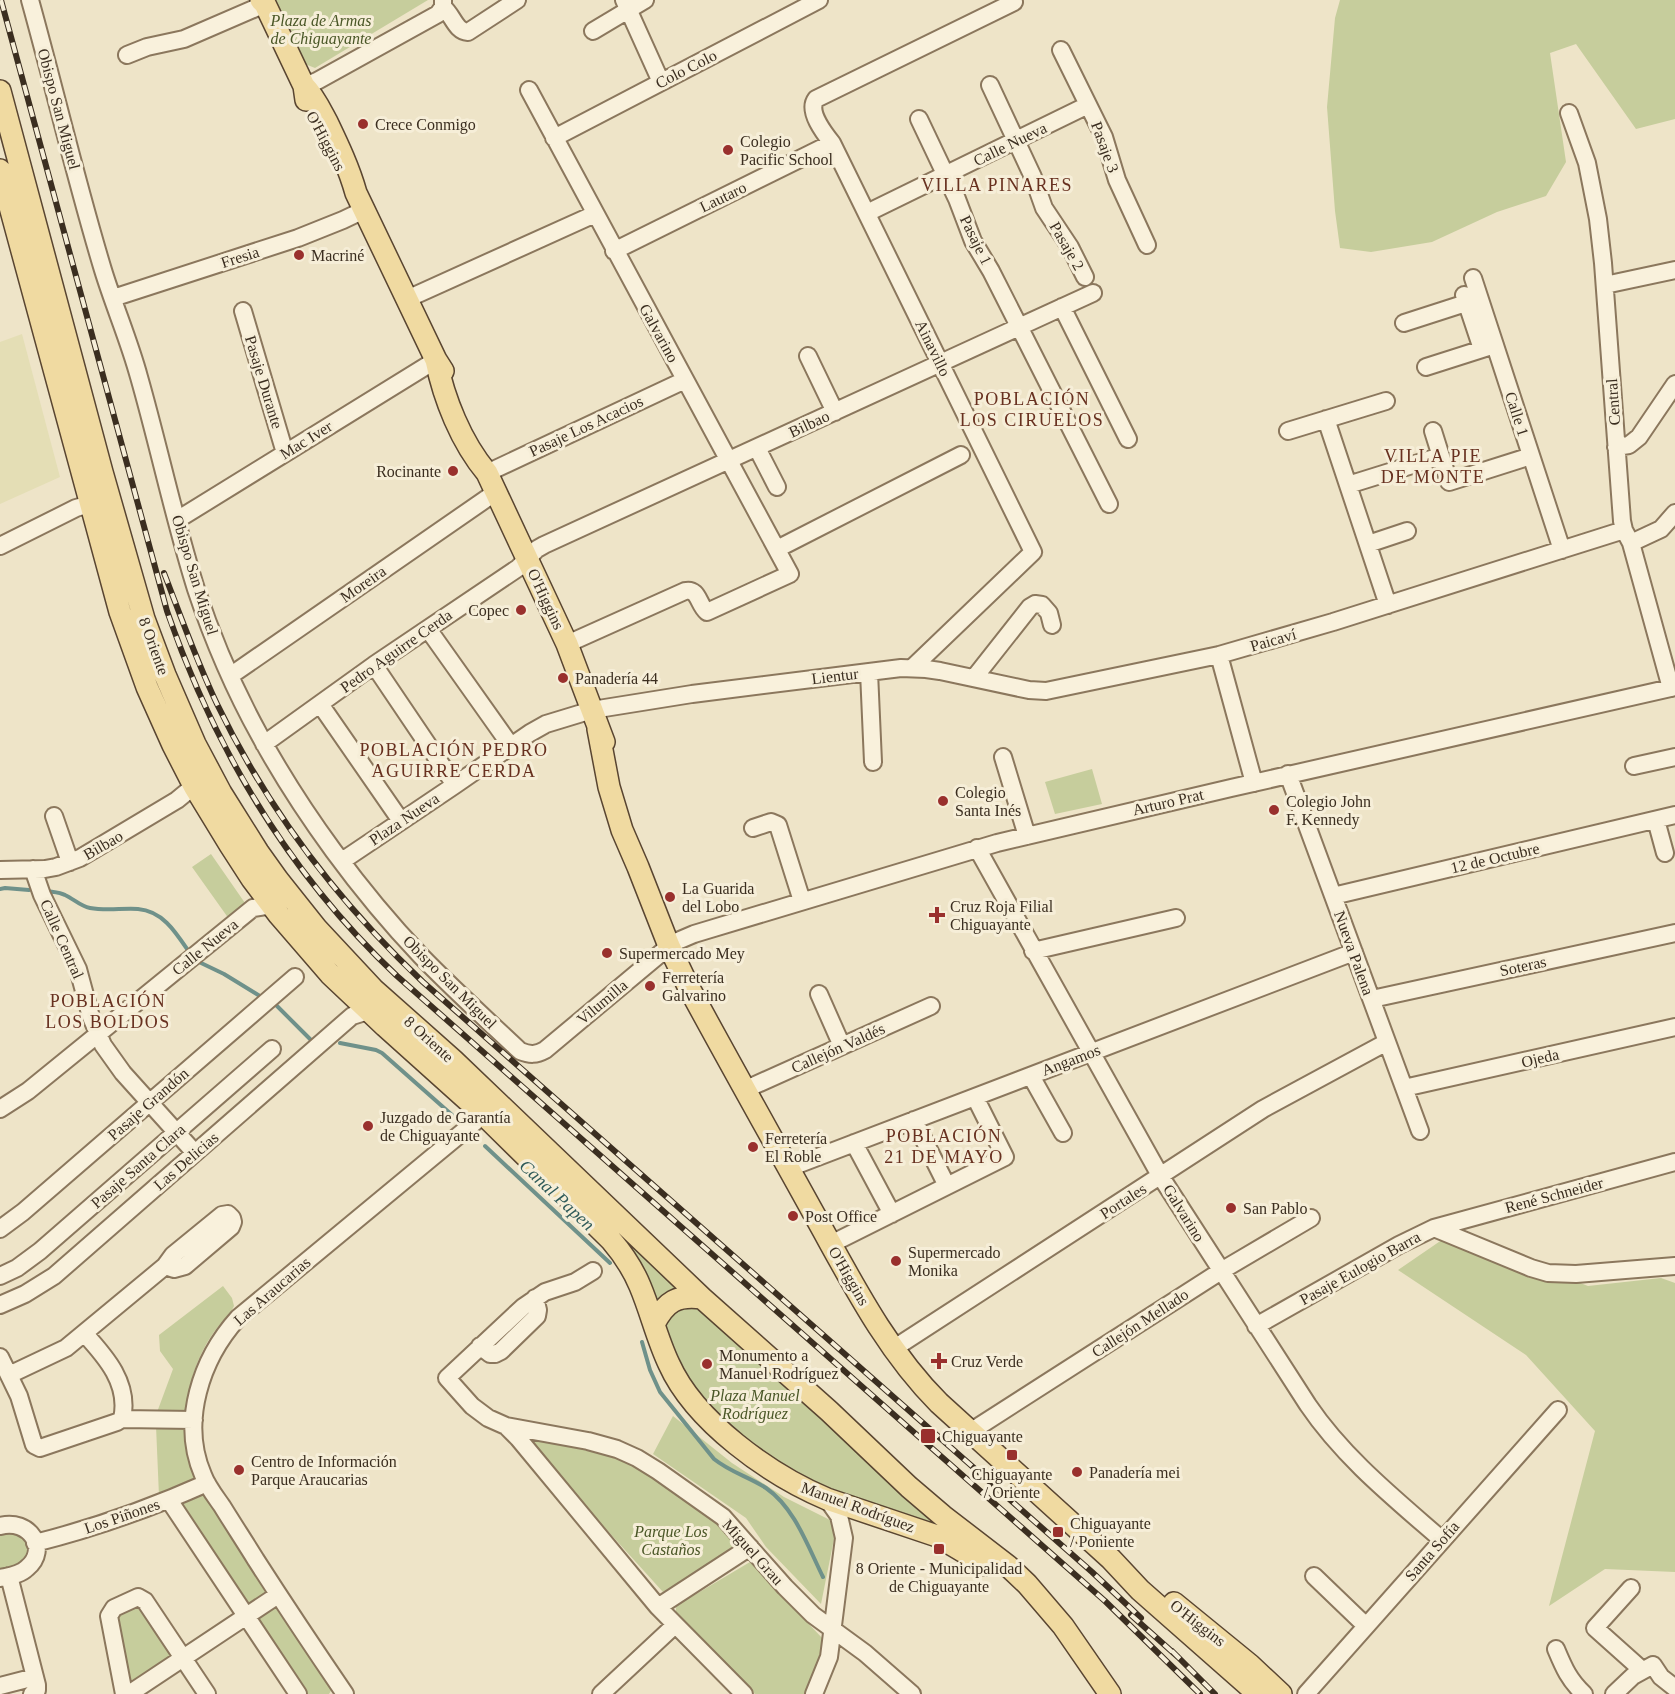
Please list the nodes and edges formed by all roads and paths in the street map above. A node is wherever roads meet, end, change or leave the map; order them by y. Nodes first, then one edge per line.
1 (30, 0) edge
2 (517, 0) edge
3 (645, 0) edge
4 (819, 0) edge
5 (264, 1) edge
6 (1014, 2) dead end
7 (443, 4) edge
8 (627, 5) edge
9 (592, 31) dead end
10 (1061, 50) dead end
11 (127, 55) dead end
12 (661, 82) junction
13 (990, 85) dead end
14 (304, 86) junction
15 (529, 90) dead end
16 (0, 91) edge
17 (1088, 105) junction
18 (1569, 113) dead end
19 (919, 119) dead end
20 (554, 138) junction
21 (1016, 141) junction
22 (832, 143) junction
23 (0, 170) edge
24 (945, 175) junction
25 (4, 198) edge
26 (360, 201) junction
27 (867, 213) junction
28 (595, 214) junction
29 (34, 217) junction
30 (1147, 245) dead end
31 (614, 251) junction
32 (1675, 270) edge
33 (1085, 277) dead end
34 (1473, 278) dead end
35 (1605, 285) junction
36 (1093, 292) dead end
37 (112, 298) junction
38 (407, 299) junction
39 (1062, 307) junction
40 (243, 311) dead end
41 (1404, 322) dead end
42 (1019, 327) junction
43 (1489, 347) junction
44 (808, 356) dead end
45 (436, 360) junction
46 (941, 363) junction
47 (1426, 367) dead end
48 (685, 380) junction
49 (1675, 384) edge
50 (1386, 401) dead end
51 (835, 412) junction
52 (1326, 419) junction
53 (1288, 431) dead end
54 (1433, 431) dead end
55 (1128, 439) dead end
56 (1616, 447) junction
57 (757, 448) junction
58 (285, 453) junction
59 (961, 454) dead end
60 (1441, 456) junction
61 (1531, 456) junction
62 (729, 461) junction
63 (487, 473) junction
64 (1348, 485) junction
65 (777, 487) dead end
66 (495, 492) junction
67 (90, 504) junction
68 (1109, 504) dead end
69 (1675, 513) edge
70 (177, 520) junction
71 (1407, 531) dead end
72 (1628, 537) junction
73 (1368, 544) junction
74 (0, 546) edge
75 (777, 549) junction
76 (1562, 550) junction
77 (527, 558) junction
78 (1388, 604) junction
79 (1052, 625) dead end
80 (428, 629) junction
81 (567, 644) junction
82 (1219, 655) junction
83 (374, 665) junction
84 (912, 668) junction
85 (869, 672) junction
86 (230, 676) junction
87 (974, 678) junction
88 (1673, 688) edge
89 (320, 704) junction
90 (595, 720) junction
91 (264, 744) junction
92 (511, 746) junction
93 (1003, 757) dead end
94 (1675, 757) edge
95 (203, 761) junction
96 (873, 762) dead end
97 (1634, 766) dead end
98 (1288, 774) junction
99 (1254, 783) junction
100 (455, 785) junction
101 (194, 786) junction
102 (1675, 815) edge
103 (54, 816) dead end
104 (1656, 820) junction
105 (401, 821) junction
106 (753, 828) dead end
107 (1027, 836) junction
108 (977, 848) junction
109 (1665, 853) dead end
110 (342, 861) junction
111 (70, 862) junction
112 (0, 870) edge
113 (37, 883) junction
114 (1333, 896) junction
115 (802, 901) junction
116 (272, 905) junction
117 (300, 909) junction
118 (1176, 918) dead end
119 (1675, 933) edge
120 (669, 946) junction
121 (1033, 951) junction
122 (1354, 952) junction
123 (295, 977) dead end
124 (819, 994) dead end
125 (1372, 999) junction
126 (931, 1006) dead end
127 (368, 1011) junction
128 (1675, 1028) edge
129 (98, 1034) junction
130 (1387, 1042) junction
131 (842, 1046) junction
132 (272, 1049) dead end
133 (1091, 1052) junction
134 (533, 1055) joint
135 (1031, 1076) junction
136 (1404, 1088) junction
137 (744, 1090) junction
138 (975, 1097) junction
139 (150, 1103) junction
140 (489, 1107) junction
141 (0, 1109) edge
142 (914, 1120) junction
143 (1420, 1131) dead end
144 (176, 1133) junction
145 (1063, 1133) dead end
146 (854, 1143) junction
147 (195, 1154) junction
148 (1675, 1162) edge
149 (789, 1168) junction
150 (1161, 1177) junction
151 (947, 1186) junction
152 (892, 1214) junction
153 (1311, 1218) dead end
154 (1434, 1228) junction
155 (0, 1229) edge
156 (831, 1244) junction
157 (165, 1266) dead end
158 (1675, 1266) edge
159 (593, 1271) dead end
160 (1221, 1271) junction
161 (0, 1276) edge
162 (702, 1298) junction
163 (0, 1305) edge
164 (654, 1324) junction
165 (1256, 1326) junction
166 (84, 1333) junction
167 (893, 1349) junction
168 (0, 1357) edge
169 (9, 1376) junction
170 (1558, 1410) dead end
171 (122, 1419) junction
172 (194, 1420) junction
173 (506, 1426) junction
174 (970, 1432) junction
175 (207, 1483) junction
176 (827, 1499) junction
177 (169, 1500) junction
178 (868, 1512) junction
179 (0, 1526) edge
180 (844, 1538) junction
181 (1442, 1540) junction
182 (35, 1543) junction
183 (750, 1547) junction
184 (1111, 1559) junction
185 (1314, 1576) dead end
186 (4, 1577) edge
187 (1631, 1588) dead end
188 (278, 1595) junction
189 (8, 1606) edge
190 (658, 1607) junction
191 (246, 1617) junction
192 (675, 1625) junction
193 (1366, 1626) junction
194 (832, 1630) junction
195 (1556, 1649) dead end
196 (183, 1658) junction
197 (1648, 1667) junction
198 (35, 1677) junction
199 (0, 1686) edge
200 (1675, 1689) edge
201 (342, 1693) edge
202 (32, 1694) edge
203 (124, 1694) edge
204 (129, 1694) edge
205 (207, 1694) edge
206 (298, 1694) edge
207 (601, 1694) edge
208 (744, 1694) edge
209 (814, 1694) edge
210 (912, 1694) edge
211 (1093, 1694) edge
212 (1110, 1694) edge
213 (1258, 1694) edge
214 (1281, 1694) edge
215 (1306, 1694) edge
216 (1584, 1694) edge
217 (1614, 1694) edge

1 - 37 street, Obispo San Miguel
2 - 7 street
3 - 8 street
4 - 12 street, Colo Colo
5 - 11 street
5 - 14 main road, O'Higgins
6 - 22 street, Ainavillo
7 - 14 street
8 - 9 street
8 - 12 street
10 - 17 street, Pasaje 3
12 - 20 street, Colo Colo
13 - 21 street, Pasaje 2
14 - 26 main road, O'Higgins
15 - 20 street, Galvarino
16 - 29 main road, 8 Oriente
17 - 21 street, Calle Nueva
17 - 30 street, Pasaje 3
18 - 35 street, Central
19 - 24 street, Pasaje 1
20 - 28 street, Galvarino
21 - 24 street, Calle Nueva
21 - 33 street, Pasaje 2
22 - 27 street, Ainavillo
22 - 31 street, Lautaro
23 - 25 main road, 8 Oriente
24 - 27 street, Calle Nueva
24 - 42 street, Pasaje 1
25 - 29 main road
25 - 67 main road, 8 Oriente
26 - 37 street, Fresia
26 - 38 main road, O'Higgins
27 - 46 street, Ainavillo
28 - 31 street, Galvarino
28 - 38 street
29 - 95 main road, 8 Oriente
31 - 48 street, Galvarino
32 - 35 street
34 - 43 street, Calle 1
35 - 56 street, Central
36 - 39 street, Bilbao
37 - 70 street, Obispo San Miguel
38 - 45 main road, O'Higgins
39 - 42 street, Bilbao
39 - 55 street
40 - 58 street, Pasaje Durante
41 - 43 street
42 - 46 street, Bilbao
42 - 68 street
43 - 47 street
43 - 61 street, Calle 1
44 - 51 street
45 - 58 street, Mac Iver
45 - 63 main road, O'Higgins
46 - 51 street, Bilbao
46 - 84 street, Ainavillo
48 - 62 street, Galvarino
48 - 63 street, Pasaje Los Acacios
49 - 56 street
50 - 52 street
51 - 57 street, Bilbao
52 - 53 street
52 - 64 street
54 - 60 street
56 - 72 street, Central
57 - 62 street, Bilbao
57 - 65 street
58 - 70 street, Mac Iver
59 - 75 street
60 - 61 street
60 - 64 street
61 - 76 street, Calle 1
62 - 75 street, Galvarino
62 - 77 street, Bilbao
63 - 66 main road, O'Higgins
64 - 73 street
66 - 77 main road, O'Higgins
66 - 86 street, Moreira
67 - 74 street
67 - 101 main road, 8 Oriente
69 - 72 street, Paicaví
70 - 86 street, Obispo San Miguel
71 - 73 street
72 - 76 street, Paicaví
72 - 88 street, Central
73 - 78 street
75 - 81 street, Galvarino
76 - 78 street, Paicaví
77 - 80 street, Pedro Aguirre Cerda
77 - 81 main road, O'Higgins
78 - 82 street, Paicaví
79 - 87 street
80 - 83 street, Pedro Aguirre Cerda
80 - 92 street
81 - 90 main road, O'Higgins
82 - 87 street, Paicaví
82 - 99 street
83 - 89 street, Pedro Aguirre Cerda
83 - 100 street
84 - 85 street, Lientur
84 - 87 street, Paicaví
85 - 90 street, Lientur
85 - 96 street
86 - 91 street, Obispo San Miguel
88 - 98 street, Arturo Prat
89 - 91 street, Pedro Aguirre Cerda
89 - 105 street
90 - 92 street, Plaza Nueva
90 - 120 main road, O'Higgins
91 - 110 street, Obispo San Miguel
92 - 100 street, Plaza Nueva
93 - 107 street
94 - 97 street
95 - 101 main road
95 - 117 main road, 8 Oriente
98 - 99 street, Arturo Prat
98 - 114 street, Nueva Palena
99 - 107 street, Arturo Prat
100 - 105 street, Plaza Nueva
101 - 111 street, Bilbao
101 - 116 main road, 8 Oriente
102 - 104 street, 12 de Octubre
103 - 111 street
104 - 109 street
104 - 114 street, 12 de Octubre
105 - 110 street, Plaza Nueva
106 - 115 street
107 - 108 street, Arturo Prat
108 - 115 street, Arturo Prat
108 - 121 street, Galvarino
110 - 134 street, Obispo San Miguel
111 - 113 street, Bilbao
112 - 113 street, Bilbao
113 - 129 street, Calle Central
114 - 122 street, Nueva Palena
115 - 120 street, Arturo Prat
116 - 117 main road
116 - 127 main road, 8 Oriente
116 - 129 street, Calle Nueva
117 - 140 main road, 8 Oriente
118 - 121 street
119 - 125 street, Soteras
120 - 134 street, Vilumilla
120 - 137 main road, O'Higgins
121 - 133 street, Galvarino
122 - 125 street, Nueva Palena
122 - 133 street, Angamos
123 - 139 street, Pasaje Grandón
124 - 131 street
125 - 130 street, Nueva Palena
126 - 131 street, Callejón Valdés
127 - 140 main road, 8 Oriente
127 - 147 street, Las Delicias
128 - 136 street, Ojeda
129 - 139 street, Calle Central
129 - 141 street, Calle Nueva
130 - 136 street, Nueva Palena
130 - 150 street, Portales
131 - 137 street, Callejón Valdés
132 - 144 street, Pasaje Santa Clara
133 - 135 street, Angamos
133 - 150 street, Galvarino
135 - 138 street, Angamos
135 - 145 street
136 - 143 street, Nueva Palena
137 - 149 main road, O'Higgins
138 - 142 street, Angamos
138 - 151 street
139 - 144 street, Calle Central
139 - 155 street, Pasaje Grandón
140 - 162 main road, Manuel Rodríguez
140 - 164 main road, Manuel Rodríguez
140 - 172 street, Las Araucarias
142 - 146 street, Angamos
142 - 151 street
144 - 147 street, Calle Central
144 - 161 street, Pasaje Santa Clara
146 - 149 street, Angamos
146 - 152 street
147 - 163 street, Las Delicias
148 - 154 street, René Schneider
149 - 156 main road, O'Higgins
150 - 160 street, Galvarino
150 - 167 street, Portales
151 - 152 street
152 - 156 street
153 - 160 street, Callejón Mellado
154 - 158 street, Pasaje Eulogio Barra
154 - 165 street, Pasaje Eulogio Barra
156 - 167 main road, O'Higgins
157 - 166 street
159 - 173 street
160 - 165 street, Galvarino
160 - 174 street, Callejón Mellado
162 - 164 main road
162 - 212 main road, Manuel Rodríguez
164 - 176 main road, Manuel Rodríguez
165 - 181 street, Galvarino
166 - 169 street
166 - 171 street
167 - 174 main road, O'Higgins
168 - 169 street
169 - 171 street
170 - 181 street, Santa Sofía
171 - 172 street
172 - 175 street, Las Araucarias
173 - 183 street, Miguel Grau
173 - 190 street
174 - 184 main road, O'Higgins
175 - 177 street, Los Piñones
175 - 188 street, Las Araucarias
176 - 178 main road, Manuel Rodríguez
176 - 180 street
177 - 182 street, Los Piñones
177 - 191 street
178 - 180 street
178 - 211 main road, Manuel Rodríguez
179 - 182 street
180 - 194 street
181 - 193 street, Santa Sofía
182 - 186 street
183 - 190 street
183 - 194 street, Miguel Grau
184 - 213 main road, O'Higgins
184 - 214 main road, O'Higgins
185 - 193 street
186 - 189 street
187 - 197 street
188 - 191 street
188 - 201 street, Las Araucarias
189 - 198 street
190 - 192 street
191 - 196 street
191 - 206 street
192 - 207 street
192 - 208 street
193 - 215 street, Santa Sofía
194 - 209 street
194 - 210 street, Miguel Grau
195 - 216 street
196 - 203 street
196 - 204 street
196 - 205 street
197 - 200 street
197 - 217 street
198 - 199 street
198 - 202 street

